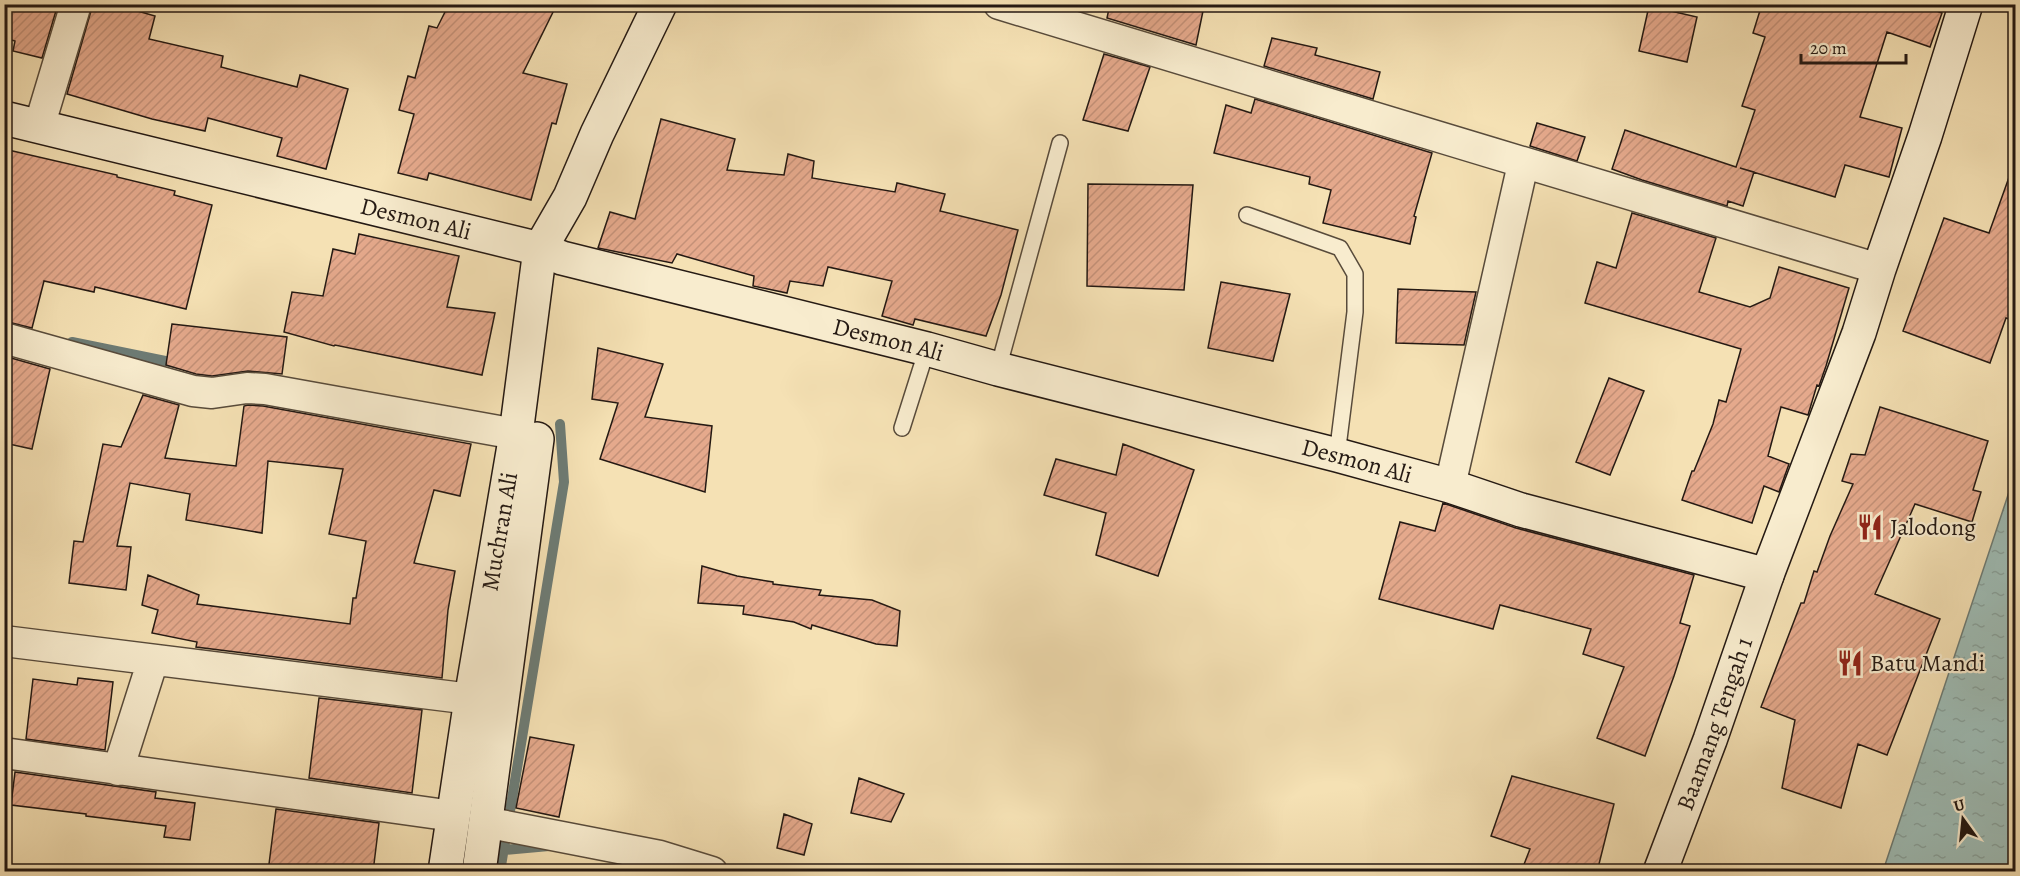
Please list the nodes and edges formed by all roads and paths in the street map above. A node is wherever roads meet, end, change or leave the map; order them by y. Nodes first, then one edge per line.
1 (76, 4) edge
2 (660, 4) edge
3 (999, 4) edge
4 (1966, 4) edge
5 (4, 118) edge
6 (39, 127) junction
7 (1060, 143) dead end
8 (1523, 164) junction
9 (1247, 215) dead end
10 (551, 254) junction
11 (1879, 269) junction
12 (4, 338) edge
13 (927, 349) junction
14 (998, 369) junction
15 (902, 428) dead end
16 (516, 434) junction
17 (1337, 455) junction
18 (1450, 486) junction
19 (1767, 575) junction
20 (4, 641) edge
21 (153, 660) junction
22 (471, 699) junction
23 (4, 753) edge
24 (118, 770) junction
25 (453, 816) junction
26 (501, 825) junction
27 (445, 872) edge
28 (479, 872) edge
29 (712, 872) edge
30 (1660, 872) edge

1 - 6 street
2 - 10 street, Muchran Ali
3 - 8 street
4 - 11 street, Baamang Tengah 1
5 - 6 street, Desmon Ali
6 - 10 street, Desmon Ali
7 - 14 lane
8 - 11 street
8 - 18 street
9 - 17 lane
10 - 13 street, Desmon Ali
10 - 16 street, Muchran Ali
10 - 26 street, Muchran Ali
11 - 19 street, Baamang Tengah 1
12 - 16 street
13 - 14 street, Desmon Ali
13 - 15 lane
14 - 17 street, Desmon Ali
16 - 22 street, Muchran Ali
17 - 18 street, Desmon Ali
18 - 19 street, Desmon Ali
19 - 30 street, Baamang Tengah 1
20 - 21 street
21 - 22 street
21 - 24 street
22 - 25 street, Muchran Ali
23 - 24 street
24 - 25 street
25 - 27 street, Muchran Ali
26 - 28 street, Muchran Ali
26 - 29 street

